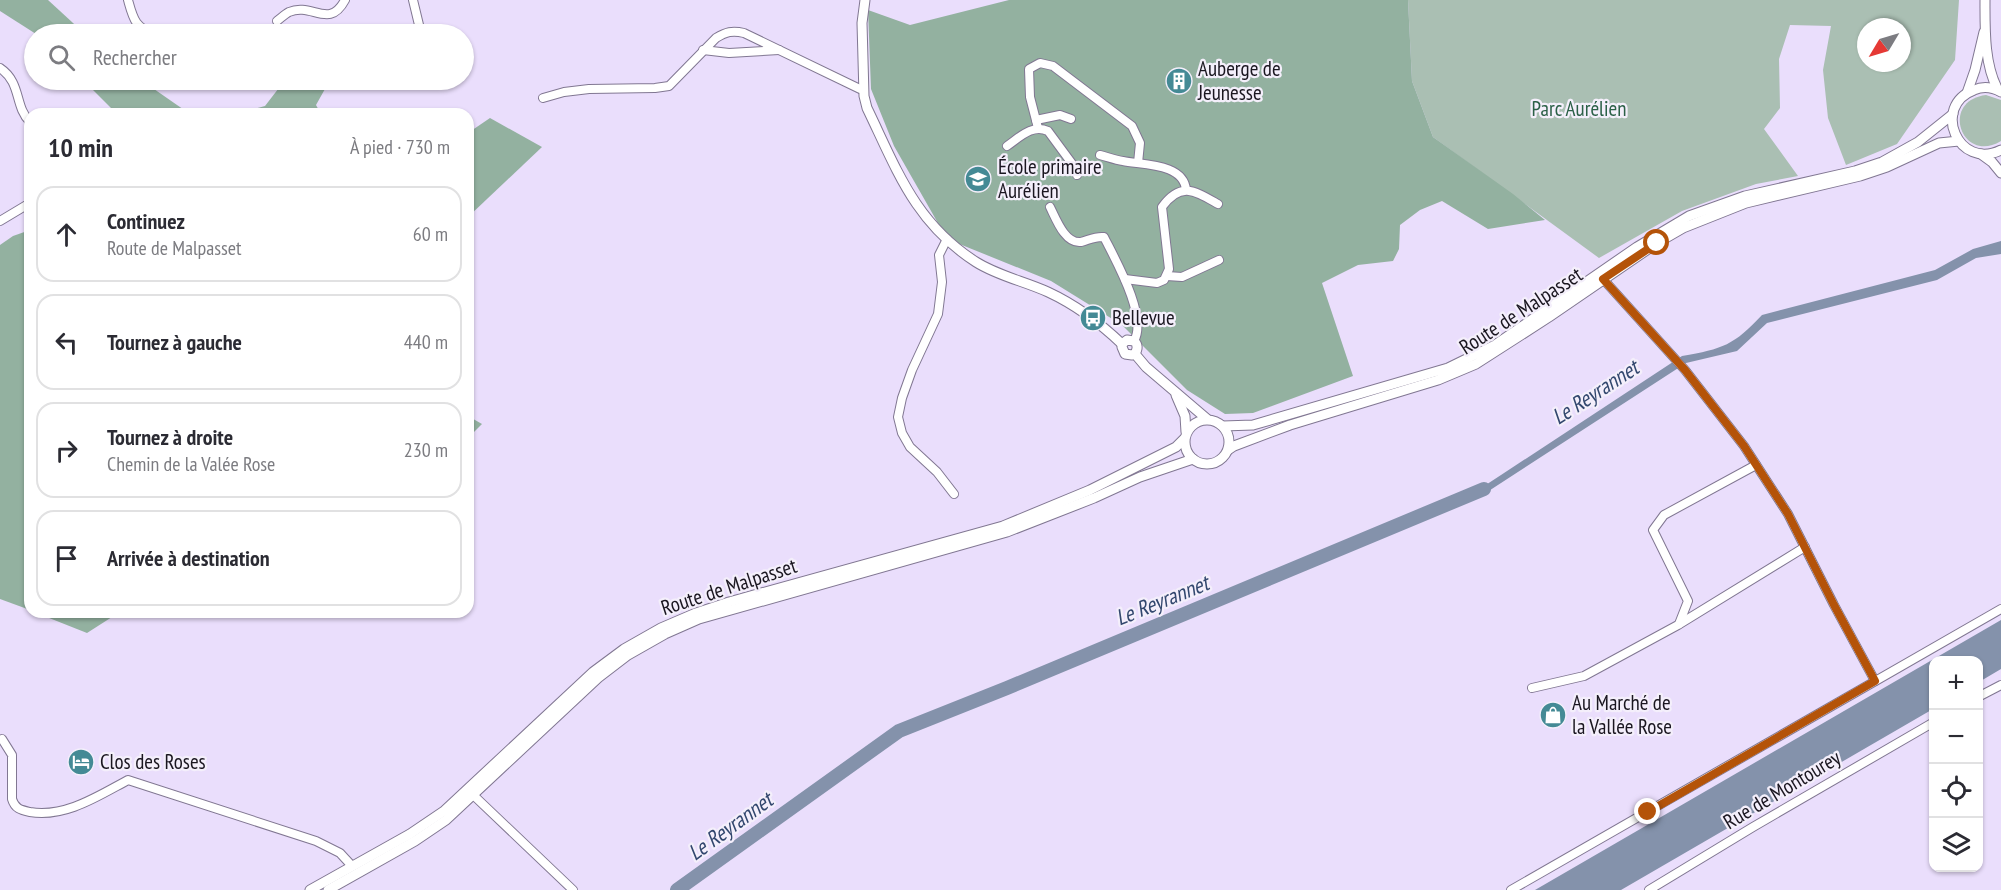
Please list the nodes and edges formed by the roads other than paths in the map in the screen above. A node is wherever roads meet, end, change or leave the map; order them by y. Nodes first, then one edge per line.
1 (128, 0) edge
2 (345, 0) edge
3 (413, 0) edge
4 (865, 0) edge
5 (1985, 0) edge
6 (277, 21) dead end
7 (136, 24) edge
8 (419, 24) edge
9 (1985, 24) junction
10 (703, 50) junction
11 (780, 50) junction
12 (0, 68) edge
13 (863, 89) junction
14 (1999, 91) edge
15 (1967, 93) junction
16 (543, 98) dead end
17 (1953, 114) junction
18 (24, 115) edge
19 (1071, 119) dead end
20 (1037, 124) junction
21 (1959, 141) junction
22 (1007, 146) dead end
23 (2001, 150) edge
24 (1981, 154) junction
25 (1100, 155) dead end
26 (1138, 163) junction
27 (2001, 173) edge
28 (1077, 175) dead end
29 (1813, 184) junction
30 (1186, 190) junction
31 (1218, 204) dead end
32 (24, 207) edge
33 (1050, 207) dead end
34 (0, 221) edge
35 (946, 239) junction
36 (1219, 260) dead end
37 (1167, 276) junction
38 (1125, 279) junction
39 (1603, 279) junction
40 (1134, 341) junction
41 (1122, 344) junction
42 (1135, 354) junction
43 (1174, 390) junction
44 (1207, 419) junction
45 (1223, 426) junction
46 (1185, 435) junction
47 (1228, 450) junction
48 (1193, 459) junction
49 (1756, 465) junction
50 (954, 494) dead end
51 (1805, 547) junction
52 (2001, 609) edge
53 (1678, 625) junction
54 (1875, 681) junction
55 (2001, 685) edge
56 (1532, 688) dead end
57 (1983, 694) edge
58 (1929, 725) edge
59 (2, 739) dead end
60 (471, 793) junction
61 (352, 866) junction
62 (310, 890) edge
63 (328, 890) edge
64 (573, 890) edge
65 (1511, 890) edge
66 (1649, 890) edge

1 - 7 street
2 - 6 street
3 - 8 street
4 - 13 main road
5 - 9 main road
9 - 14 main road
9 - 15 main road, Route de Malpasset
10 - 11 street
10 - 11 street
10 - 16 street
11 - 13 street
12 - 18 street
13 - 35 main road
14 - 15 main road
15 - 17 main road, Route de Malpasset
17 - 21 main road
17 - 29 main road, Route de Malpasset
19 - 20 street
20 - 22 street
20 - 26 street
20 - 28 street
21 - 24 main road
21 - 29 main road, Route de Malpasset
23 - 24 main road
24 - 27 main road
25 - 26 street
26 - 30 street
29 - 39 main road, Route de Malpasset
29 - 45 main road, Route de Malpasset
30 - 31 street
30 - 37 street
32 - 34 street
33 - 38 street
35 - 41 main road
35 - 50 street
36 - 37 street
37 - 38 street
38 - 40 street
39 - 47 main road, Route de Malpasset
39 - 49 street
40 - 41 main road
40 - 42 main road
41 - 42 main road
42 - 43 main road
43 - 44 main road
43 - 46 main road
44 - 45 main road
44 - 46 main road
45 - 47 main road
46 - 48 main road
46 - 60 main road, Route de Malpasset
47 - 48 main road
48 - 60 main road, Route de Malpasset
49 - 51 street
49 - 53 street
51 - 53 street
51 - 54 street
52 - 54 street
53 - 56 street
54 - 65 street
55 - 57 street
58 - 66 street, Rue de Montourey
59 - 61 street
60 - 61 main road, Route de Malpasset
60 - 63 main road, Route de Malpasset
60 - 64 street
61 - 62 main road, Route de Malpasset

